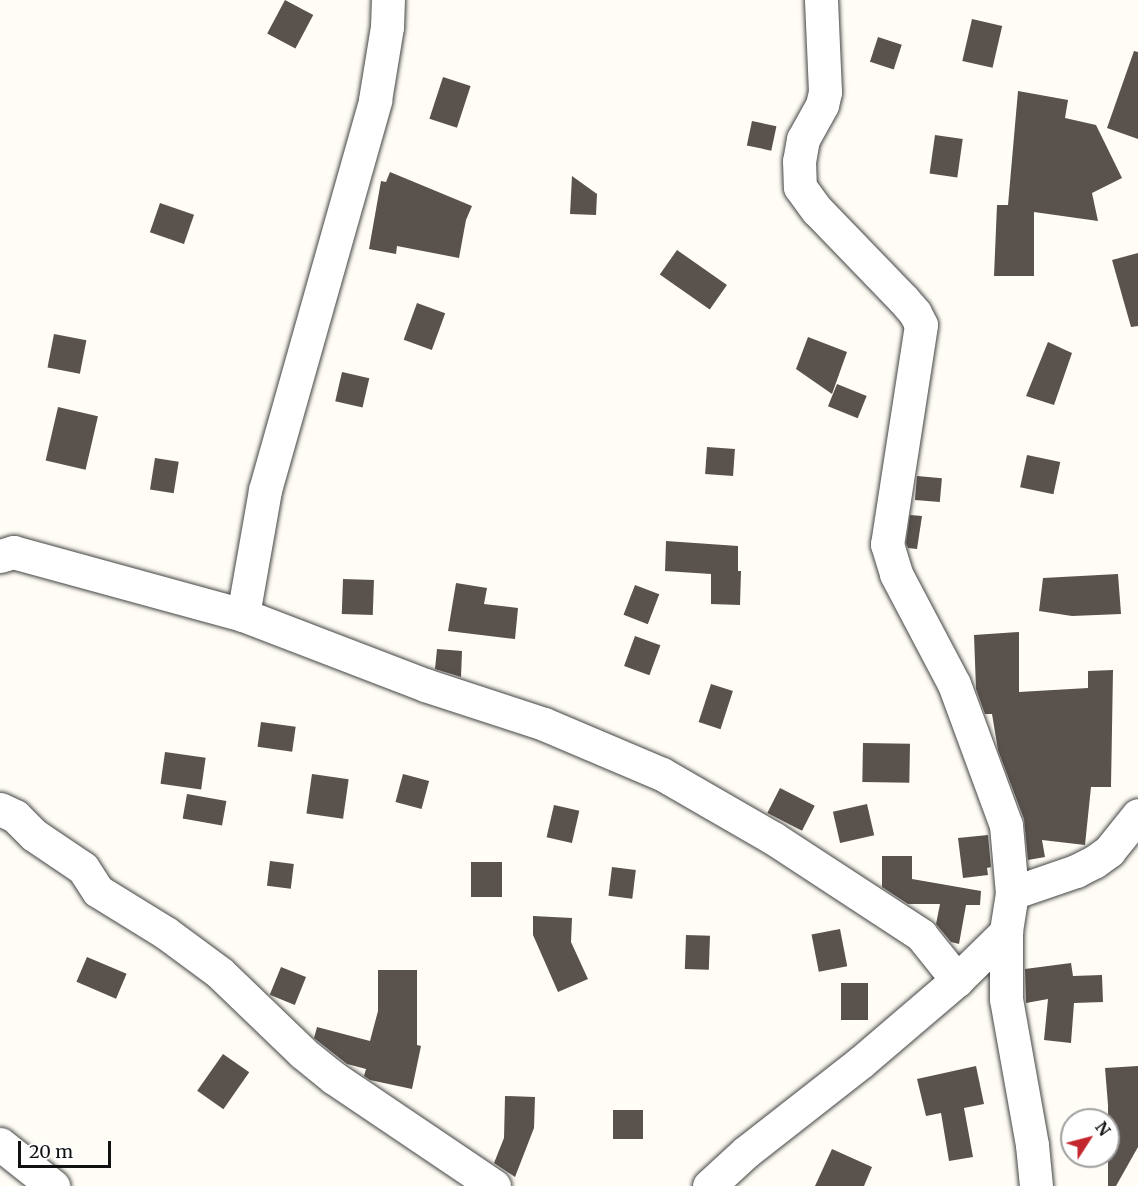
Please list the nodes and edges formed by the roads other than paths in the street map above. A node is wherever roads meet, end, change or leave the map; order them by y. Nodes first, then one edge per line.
1 (388, 0) edge
2 (821, 0) edge
3 (0, 556) edge
4 (243, 615) junction
5 (0, 809) edge
6 (1138, 815) edge
7 (1012, 893) junction
8 (1006, 932) junction
9 (957, 980) junction
10 (0, 1144) edge
11 (53, 1186) edge
12 (494, 1186) edge
13 (709, 1186) edge
14 (1036, 1186) edge

1 - 4 street
2 - 7 street
3 - 4 street
4 - 9 street
5 - 12 street
6 - 7 street
7 - 8 street
8 - 9 street
8 - 14 street
9 - 13 street
10 - 11 street

